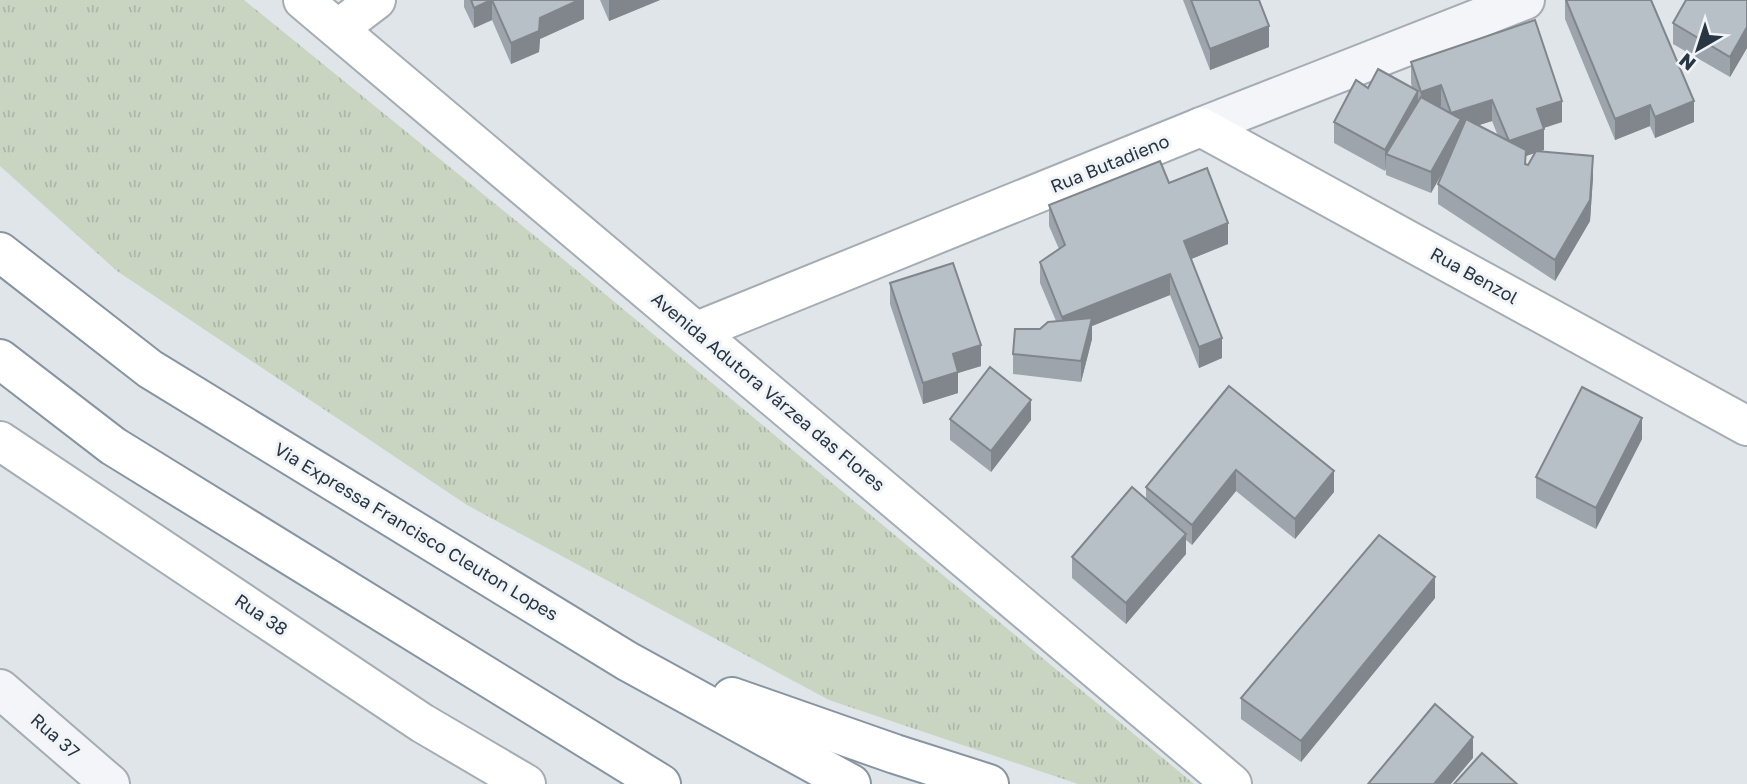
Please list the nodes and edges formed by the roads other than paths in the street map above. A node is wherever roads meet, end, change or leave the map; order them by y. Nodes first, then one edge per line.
1 (303, 0) edge
2 (376, 0) edge
3 (1525, 0) edge
4 (338, 29) junction
5 (1201, 127) junction
6 (0, 252) edge
7 (697, 331) junction
8 (0, 359) edge
9 (1747, 426) edge
10 (0, 441) edge
11 (627, 661) junction
12 (0, 689) edge
13 (110, 784) edge
14 (526, 784) edge
15 (661, 784) edge
16 (851, 784) edge
17 (989, 784) edge
18 (1232, 784) edge

1 - 4 main road, Avenida Adutora Várzea das Flores
2 - 4 main road
3 - 5 street, Rua Butadieno
4 - 7 main road, Avenida Adutora Várzea das Flores
5 - 7 main road, Rua Butadieno
5 - 9 main road, Rua Benzol
6 - 11 main road, Via Expressa Francisco Cleuton Lopes
7 - 18 main road, Avenida Adutora Várzea das Flores
8 - 15 main road
10 - 14 main road, Rua 38
11 - 16 main road, Via Expressa Francisco Cleuton Lopes
11 - 17 main road
12 - 13 street, Rua 37

